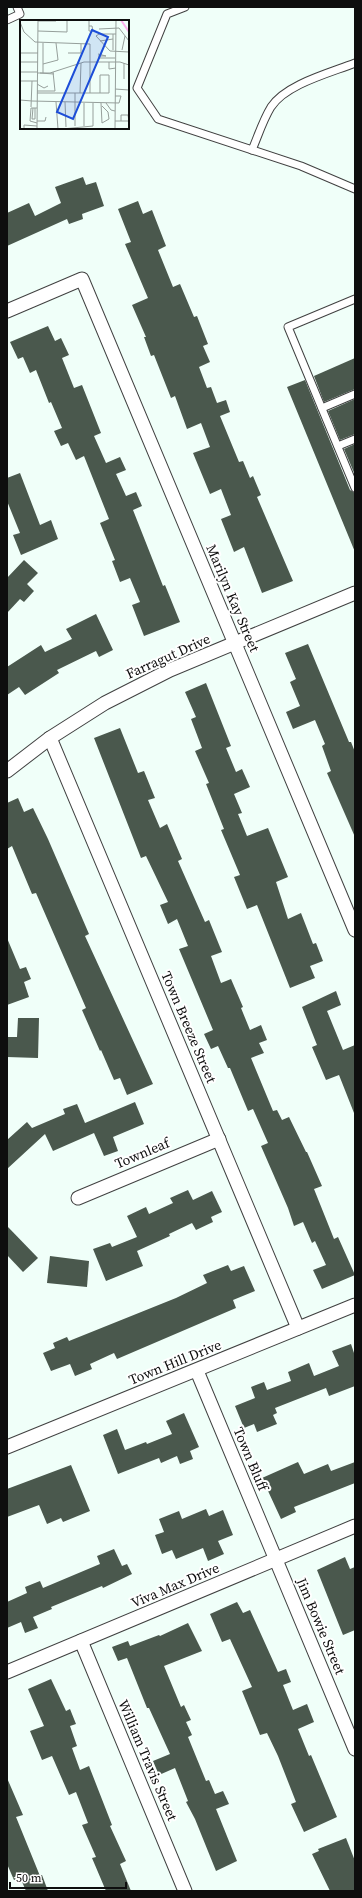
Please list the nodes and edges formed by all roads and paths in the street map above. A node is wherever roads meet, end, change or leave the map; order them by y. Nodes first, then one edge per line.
1 (17, 7) edge
2 (185, 7) edge
3 (7, 20) edge
4 (355, 63) edge
5 (252, 150) junction
6 (355, 189) edge
7 (355, 299) edge
8 (7, 310) edge
9 (355, 394) edge
10 (322, 408) junction
11 (355, 439) edge
12 (338, 446) junction
13 (355, 486) edge
14 (355, 593) edge
15 (235, 643) junction
16 (50, 738) junction
17 (7, 771) edge
18 (355, 930) edge
19 (219, 1139) junction
20 (78, 1198) dead end
21 (355, 1305) edge
22 (298, 1328) junction
23 (197, 1371) junction
24 (7, 1447) edge
25 (355, 1526) edge
26 (276, 1560) junction
27 (81, 1641) junction
28 (7, 1672) edge
29 (355, 1749) edge
30 (186, 1891) edge

1 - 3 lane
2 - 5 lane
4 - 5 lane
5 - 6 lane
7 - 10 lane
8 - 15 street, Marilyn Kay Street
9 - 10 lane
10 - 12 lane
11 - 12 lane
12 - 13 lane
14 - 15 street, Farragut Drive
15 - 16 street, Farragut Drive
15 - 18 street, Marilyn Kay Street
16 - 17 street, Farragut Drive
16 - 19 street, Town Breeze Street
19 - 20 street, Townleaf
19 - 22 street, Town Breeze Street
21 - 22 street, Town Hill Drive
22 - 23 street, Town Hill Drive
23 - 24 street, Town Hill Drive
23 - 26 street, Town Bluff
25 - 26 street, Viva Max Drive
26 - 27 street, Viva Max Drive
26 - 29 street, Jim Bowie Street
27 - 28 street, Viva Max Drive
27 - 30 street, William Travis Street

